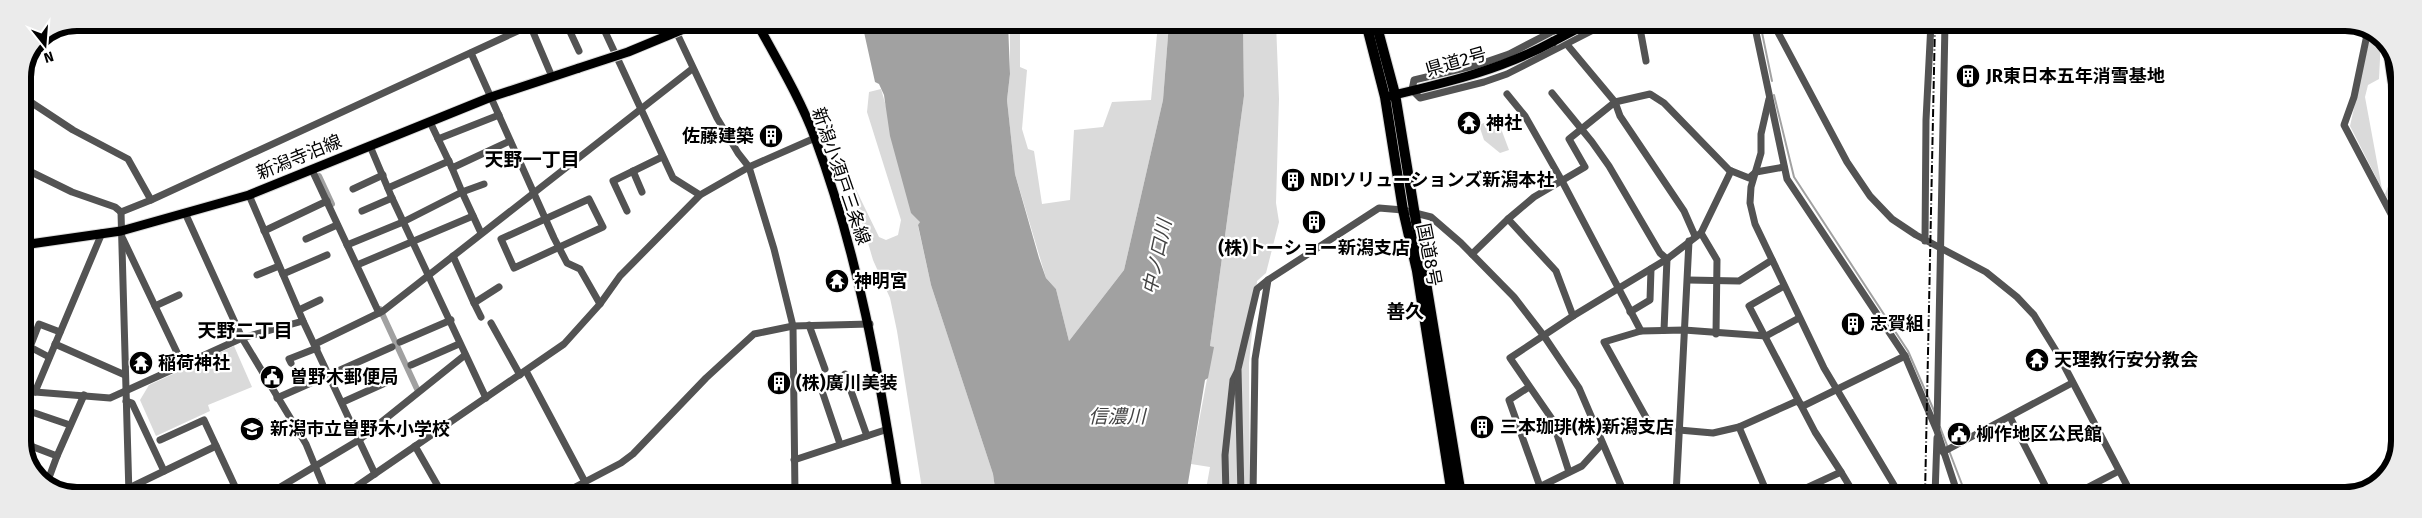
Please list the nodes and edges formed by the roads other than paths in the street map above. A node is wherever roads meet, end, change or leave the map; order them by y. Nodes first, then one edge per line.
1 (517, 31) edge
2 (535, 31) edge
3 (570, 31) edge
4 (605, 31) edge
5 (675, 31) edge
6 (679, 31) edge
7 (761, 31) edge
8 (1368, 31) edge
9 (1378, 31) edge
10 (1556, 31) joint
11 (1573, 31) edge
12 (1591, 31) edge
13 (1640, 31) edge
14 (1756, 31) edge
15 (1777, 31) edge
16 (1931, 31) edge
17 (1945, 31) edge
18 (2367, 36) edge
19 (1566, 44) junction
20 (579, 51) dead end
21 (471, 53) junction
22 (1646, 61) dead end
23 (692, 69) junction
24 (550, 72) dead end
25 (1412, 90) junction
26 (1552, 93) dead end
27 (1395, 94) junction
28 (1507, 94) dead end
29 (1384, 97) junction
30 (491, 98) junction
31 (1769, 99) junction
32 (1615, 102) junction
33 (31, 103) edge
34 (641, 110) junction
35 (499, 115) junction
36 (430, 122) junction
37 (1582, 129) junction
38 (814, 138) junction
39 (438, 139) junction
40 (510, 141) junction
41 (370, 146) junction
42 (662, 157) junction
43 (450, 164) junction
44 (749, 167) junction
45 (1784, 167) junction
46 (312, 170) junction
47 (633, 171) junction
48 (1731, 171) junction
49 (31, 172) edge
50 (1756, 172) junction
51 (383, 175) junction
52 (1562, 181) junction
53 (484, 184) dead end
54 (388, 188) junction
55 (353, 189) dead end
56 (534, 191) junction
57 (462, 192) junction
58 (642, 192) dead end
59 (249, 195) junction
60 (700, 195) junction
61 (392, 198) junction
62 (151, 200) junction
63 (327, 202) junction
64 (1403, 210) junction
65 (362, 211) dead end
66 (627, 211) dead end
67 (121, 212) junction
68 (1414, 213) junction
69 (2391, 214) edge
70 (186, 215) junction
71 (473, 216) junction
72 (545, 218) junction
73 (1508, 219) junction
74 (403, 222) junction
75 (337, 225) junction
76 (264, 232) junction
77 (102, 234) junction
78 (122, 234) junction
79 (481, 234) junction
80 (1695, 237) junction
81 (306, 239) dead end
82 (1925, 241) junction
83 (412, 242) junction
84 (31, 243) edge
85 (347, 245) junction
86 (560, 247) junction
87 (1940, 248) junction
88 (1472, 254) junction
89 (327, 255) dead end
90 (453, 256) junction
91 (1667, 259) junction
92 (1772, 260) junction
93 (357, 265) junction
94 (279, 266) junction
95 (514, 268) junction
96 (1651, 268) junction
97 (283, 274) junction
98 (429, 274) junction
99 (257, 275) dead end
100 (518, 276) dead end
101 (1271, 278) junction
102 (1688, 280) junction
103 (1718, 282) junction
104 (1784, 286) junction
105 (499, 287) dead end
106 (1619, 290) junction
107 (179, 295) dead end
108 (320, 300) dead end
109 (474, 303) junction
110 (600, 304) junction
111 (155, 306) junction
112 (299, 310) junction
113 (1630, 312) junction
114 (379, 313) junction
115 (1573, 316) junction
116 (481, 318) dead end
117 (1799, 318) junction
118 (451, 320) junction
119 (304, 321) junction
120 (491, 323) dead end
121 (870, 324) junction
122 (809, 325) junction
123 (793, 326) junction
124 (1664, 330) junction
125 (1684, 330) junction
126 (1640, 331) junction
127 (60, 332) junction
128 (1716, 334) junction
129 (1544, 336) junction
130 (1766, 336) junction
131 (242, 338) junction
132 (400, 342) dead end
133 (31, 344) edge
134 (55, 344) junction
135 (460, 344) junction
136 (316, 346) junction
137 (392, 347) dead end
138 (31, 348) edge
139 (465, 356) junction
140 (1905, 356) junction
141 (49, 357) junction
142 (291, 363) dead end
143 (183, 365) junction
144 (411, 365) dead end
145 (825, 369) dead end
146 (1238, 369) junction
147 (523, 373) junction
148 (845, 374) dead end
149 (125, 375) junction
150 (330, 375) junction
151 (394, 379) dead end
152 (819, 382) dead end
153 (2072, 383) junction
154 (1530, 387) junction
155 (1837, 389) junction
156 (31, 391) edge
157 (35, 392) junction
158 (126, 392) junction
159 (84, 395) junction
160 (277, 398) junction
161 (486, 398) junction
162 (126, 401) junction
163 (343, 402) junction
164 (1803, 406) junction
165 (31, 412) edge
166 (2010, 417) junction
167 (1648, 421) dead end
168 (70, 425) junction
169 (1739, 427) junction
170 (888, 429) junction
171 (1679, 430) junction
172 (1937, 431) junction
173 (867, 436) junction
174 (160, 440) dead end
175 (359, 440) junction
176 (840, 444) junction
177 (1602, 444) junction
178 (32, 446) edge
179 (216, 446) junction
180 (414, 446) junction
181 (1943, 452) junction
182 (57, 456) junction
183 (794, 460) junction
184 (315, 464) junction
185 (164, 471) junction
186 (2118, 471) junction
187 (1569, 472) junction
188 (1841, 472) junction
189 (375, 474) junction
190 (49, 477) edge
191 (585, 482) junction
192 (129, 487) edge
193 (136, 487) edge
194 (235, 487) edge
195 (279, 487) edge
196 (324, 487) edge
197 (356, 487) edge
198 (438, 487) edge
199 (575, 487) edge
200 (795, 487) edge
201 (897, 487) edge
202 (1226, 487) edge
203 (1241, 487) edge
204 (1253, 487) edge
205 (1450, 487) edge
206 (1460, 487) edge
207 (1539, 487) joint
208 (1621, 487) edge
209 (1676, 487) edge
210 (1765, 487) edge
211 (1808, 487) edge
212 (1850, 487) edge
213 (1895, 487) edge
214 (1936, 487) edge
215 (1955, 487) edge
216 (2046, 487) edge
217 (2088, 487) edge
218 (2127, 487) edge

1 - 21 street
2 - 24 street
3 - 20 street
4 - 34 street
5 - 23 street
6 - 30 main road, 新潟寺泊線, bridge
7 - 38 main road, 新潟小須戸三条線
8 - 29 highway, 国道8号
9 - 27 highway, 国道8号
10 - 19 street
10 - 25 street
11 - 25 main road, 県道2号, bridge
12 - 19 street
13 - 22 street
14 - 31 street
15 - 82 street
16 - 82 street
17 - 87 street
18 - 69 street
19 - 25 street
19 - 32 street
21 - 30 street
21 - 62 street
23 - 34 street
23 - 44 street
25 - 27 main road, 県道2号
26 - 37 street
27 - 29 main road, 県道2号
27 - 68 highway, 国道8号
28 - 52 street
29 - 64 highway, 国道8号
30 - 35 street
30 - 36 main road, 新潟寺泊線
31 - 45 street
31 - 50 street
32 - 37 street
32 - 48 street
32 - 80 street
33 - 62 street
34 - 42 street
34 - 56 street
35 - 39 street
35 - 40 street
36 - 39 street
36 - 41 main road, 新潟寺泊線
37 - 52 street
37 - 91 street
38 - 44 street
38 - 121 main road, 新潟小須戸三条線
39 - 43 street
40 - 43 street
40 - 56 street
41 - 46 main road, 新潟寺泊線
41 - 51 street
42 - 47 street
42 - 60 street
43 - 54 street
43 - 57 street
44 - 60 street
44 - 123 street
45 - 50 street
45 - 140 street
46 - 59 main road, 新潟寺泊線
46 - 63 street
47 - 58 street
47 - 66 street
48 - 50 street
48 - 80 street
49 - 67 street
50 - 92 street
51 - 54 street
51 - 55 street
52 - 73 street
52 - 106 street
53 - 57 street
54 - 61 street
56 - 72 street
56 - 79 street
57 - 71 street
57 - 74 street
59 - 70 main road, 新潟寺泊線
59 - 76 street
60 - 110 street
61 - 65 street
61 - 74 street
62 - 67 street
63 - 75 street
63 - 76 street
64 - 68 street
64 - 101 street
64 - 205 highway, 国道8号
67 - 78 street
68 - 88 street
68 - 206 highway, 国道8号
70 - 78 main road, 新潟寺泊線
70 - 131 street
71 - 79 street
71 - 83 street
72 - 86 street
72 - 86 street
72 - 95 street
73 - 88 street
73 - 115 street
74 - 83 street
74 - 85 street
75 - 81 street
75 - 85 street
76 - 94 street
77 - 78 main road, 新潟寺泊線
77 - 84 main road, 新潟寺泊線
77 - 127 street
78 - 111 street
78 - 149 street
79 - 90 street
80 - 91 street
80 - 102 street
80 - 103 street
82 - 87 street
83 - 93 street
83 - 98 street
85 - 93 street
86 - 95 street
86 - 110 street
87 - 153 street
87 - 172 street
88 - 129 street
89 - 97 street
90 - 98 street
90 - 109 street
91 - 96 street
91 - 124 street
92 - 103 street
92 - 104 street
93 - 114 street
94 - 97 street
94 - 99 street
95 - 100 street
96 - 106 street
96 - 113 street
97 - 112 street
98 - 114 street
98 - 118 street
101 - 146 street
101 - 204 street
102 - 103 street
102 - 125 street
103 - 128 street
104 - 117 street
104 - 130 street
105 - 109 street
106 - 113 street
106 - 115 street
107 - 111 street
108 - 112 street
109 - 116 street
110 - 147 street
111 - 143 street
112 - 119 street
113 - 126 street
114 - 136 street
115 - 129 street
117 - 130 street
117 - 155 street
118 - 132 street
118 - 135 street
119 - 131 street
119 - 136 street
120 - 147 street
121 - 122 street
121 - 170 main road, 新潟小須戸三条線
122 - 123 street
122 - 145 street
123 - 183 street
123 - 191 street
124 - 125 street
124 - 126 street
125 - 128 street
125 - 171 street
126 - 167 street
127 - 133 street
127 - 134 street
128 - 130 street
129 - 154 street
129 - 177 street
130 - 164 street
131 - 143 street
131 - 160 street
134 - 141 street
134 - 149 street
135 - 139 street
135 - 144 street
136 - 142 street
136 - 150 street
137 - 150 street
138 - 141 street
139 - 161 street
139 - 175 street
140 - 155 street
140 - 172 street
141 - 157 street
143 - 158 street
146 - 202 street
146 - 203 street
147 - 161 street
147 - 191 street
148 - 173 street
149 - 158 street
150 - 160 street
150 - 163 street
151 - 163 street
152 - 176 street
153 - 166 street
153 - 186 street
154 - 187 street
154 - 207 street
155 - 164 street
155 - 213 street
156 - 157 street
157 - 159 street
158 - 159 street
158 - 162 street
159 - 168 street
160 - 184 street
161 - 180 street
162 - 185 street
162 - 192 street
163 - 175 street
164 - 169 street
164 - 188 street
165 - 168 street
166 - 181 street
166 - 216 street
168 - 182 street
169 - 171 street
169 - 210 street
170 - 173 street
170 - 201 main road, 新潟小須戸三条線
171 - 209 street
172 - 181 street
172 - 214 street
173 - 176 street
174 - 179 street
175 - 184 street
175 - 189 street
176 - 183 street
177 - 187 street
177 - 208 street
178 - 182 street
179 - 185 street
179 - 194 street
180 - 189 street
180 - 198 street
181 - 215 street
182 - 190 street
183 - 200 street
184 - 195 street
184 - 196 street
185 - 193 street
186 - 217 street
186 - 218 street
187 - 207 street
188 - 211 street
188 - 212 street
189 - 197 street
191 - 199 street

